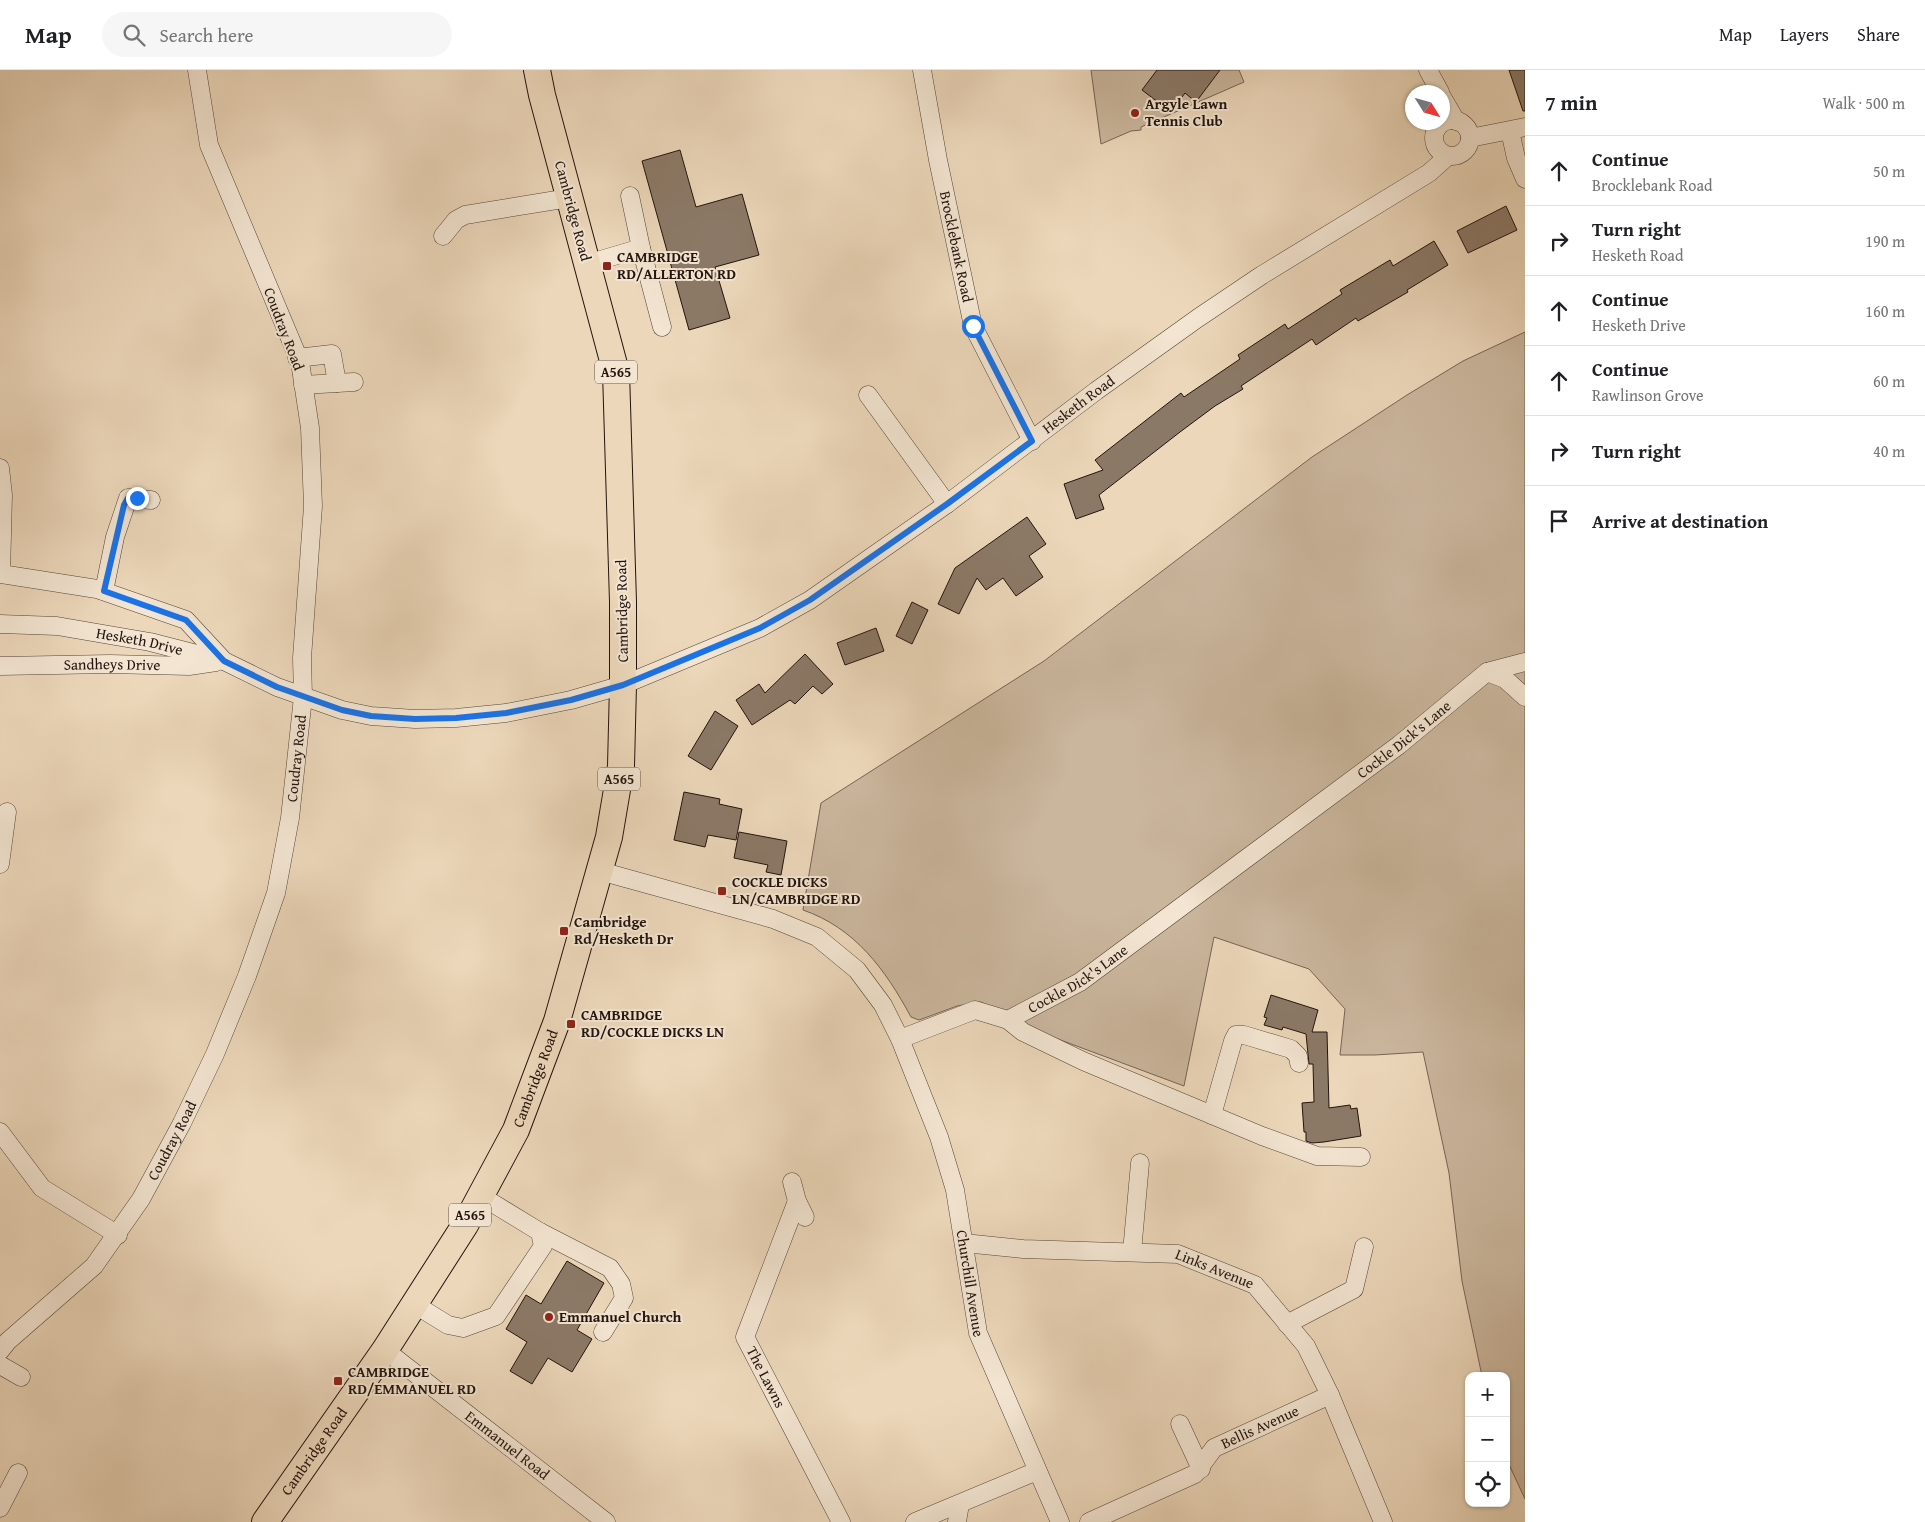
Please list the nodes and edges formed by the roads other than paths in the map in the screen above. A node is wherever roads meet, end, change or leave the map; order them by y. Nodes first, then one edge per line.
1 (197, 70) edge
2 (537, 70) edge
3 (922, 70) edge
4 (1428, 70) edge
5 (1436, 85) edge
6 (1450, 110) edge
7 (1456, 120) junction
8 (1517, 129) edge
9 (1470, 138) junction
10 (1448, 156) junction
11 (1525, 179) edge
12 (630, 196) dead end
13 (569, 198) junction
14 (442, 236) dead end
15 (641, 248) junction
16 (587, 264) junction
17 (662, 327) dead end
18 (298, 358) junction
19 (354, 382) dead end
20 (337, 383) junction
21 (303, 385) junction
22 (868, 395) dead end
23 (1032, 441) junction
24 (0, 468) edge
25 (152, 500) dead end
26 (947, 504) junction
27 (1, 574) edge
28 (104, 591) junction
29 (0, 624) edge
30 (224, 661) junction
31 (1525, 662) edge
32 (0, 666) edge
33 (1486, 672) junction
34 (623, 685) junction
35 (303, 696) junction
36 (1525, 697) edge
37 (7, 812) dead end
38 (0, 864) edge
39 (600, 871) junction
40 (1008, 1020) junction
41 (900, 1039) junction
42 (1299, 1063) dead end
43 (1212, 1115) junction
44 (0, 1132) edge
45 (1361, 1157) dead end
46 (1140, 1163) dead end
47 (792, 1182) dead end
48 (481, 1196) junction
49 (797, 1200) junction
50 (805, 1217) dead end
51 (540, 1232) junction
52 (118, 1234) junction
53 (964, 1243) junction
54 (1364, 1247) dead end
55 (1132, 1252) junction
56 (414, 1304) junction
57 (1287, 1324) junction
58 (603, 1332) dead end
59 (385, 1350) junction
60 (0, 1351) edge
61 (0, 1365) edge
62 (21, 1377) dead end
63 (1330, 1395) junction
64 (1180, 1424) dead end
65 (1200, 1469) junction
66 (1037, 1471) junction
67 (18, 1473) dead end
68 (960, 1504) junction
69 (0, 1508) edge
70 (265, 1522) edge
71 (606, 1522) edge
72 (841, 1522) edge
73 (916, 1522) edge
74 (957, 1522) edge
75 (1060, 1522) edge
76 (1089, 1522) edge
77 (1383, 1522) edge

1 - 18 street, Coudray Road
2 - 13 highway, Cambridge Road / A565
3 - 23 street, Brocklebank Road
4 - 5 street
6 - 7 street
7 - 9 street
7 - 10 street
8 - 9 street
8 - 11 street
9 - 10 street
10 - 23 street, Hesketh Road
12 - 15 street
13 - 14 street
13 - 16 highway, Cambridge Road / A565
15 - 16 street
15 - 17 street
16 - 34 highway, Cambridge Road / A565
18 - 20 street
18 - 21 street, Coudray Road
19 - 20 street
20 - 21 street
21 - 35 street, Coudray Road
22 - 26 street
23 - 26 street, Hesketh Road
24 - 27 street
25 - 28 street
26 - 34 street, Hesketh Road
27 - 28 street
28 - 30 street
29 - 30 street, Hesketh Drive
30 - 32 street, Sandheys Drive
30 - 35 street, Hesketh Drive
31 - 33 street
33 - 36 street
33 - 40 street, Cockle Dick's Lane
34 - 35 street, Hesketh Drive
34 - 39 highway, Cambridge Road / A565
35 - 52 street, Coudray Road
37 - 38 street
39 - 41 street
39 - 48 highway, Cambridge Road / A565
40 - 41 street
40 - 43 street
41 - 53 street, Churchill Avenue
42 - 43 street
43 - 45 street
44 - 52 street
46 - 55 street
47 - 49 street
48 - 51 street
48 - 56 highway, Cambridge Road / A565
49 - 50 street
49 - 72 street, The Lawns
51 - 56 street
51 - 58 street
52 - 60 street, Coudray Road
53 - 55 street, Links Avenue
53 - 66 street, Churchill Avenue
54 - 57 street
55 - 57 street, Links Avenue
56 - 59 highway, Cambridge Road / A565
57 - 63 street, Links Avenue
59 - 70 highway, Cambridge Road / A565
59 - 71 street, Emmanuel Road
61 - 62 street
63 - 65 street, Bellis Avenue
63 - 77 street, Links Avenue
64 - 65 street
65 - 76 street, Bellis Avenue
66 - 68 street
66 - 75 street, Churchill Avenue
67 - 69 street
68 - 73 street
68 - 74 street

